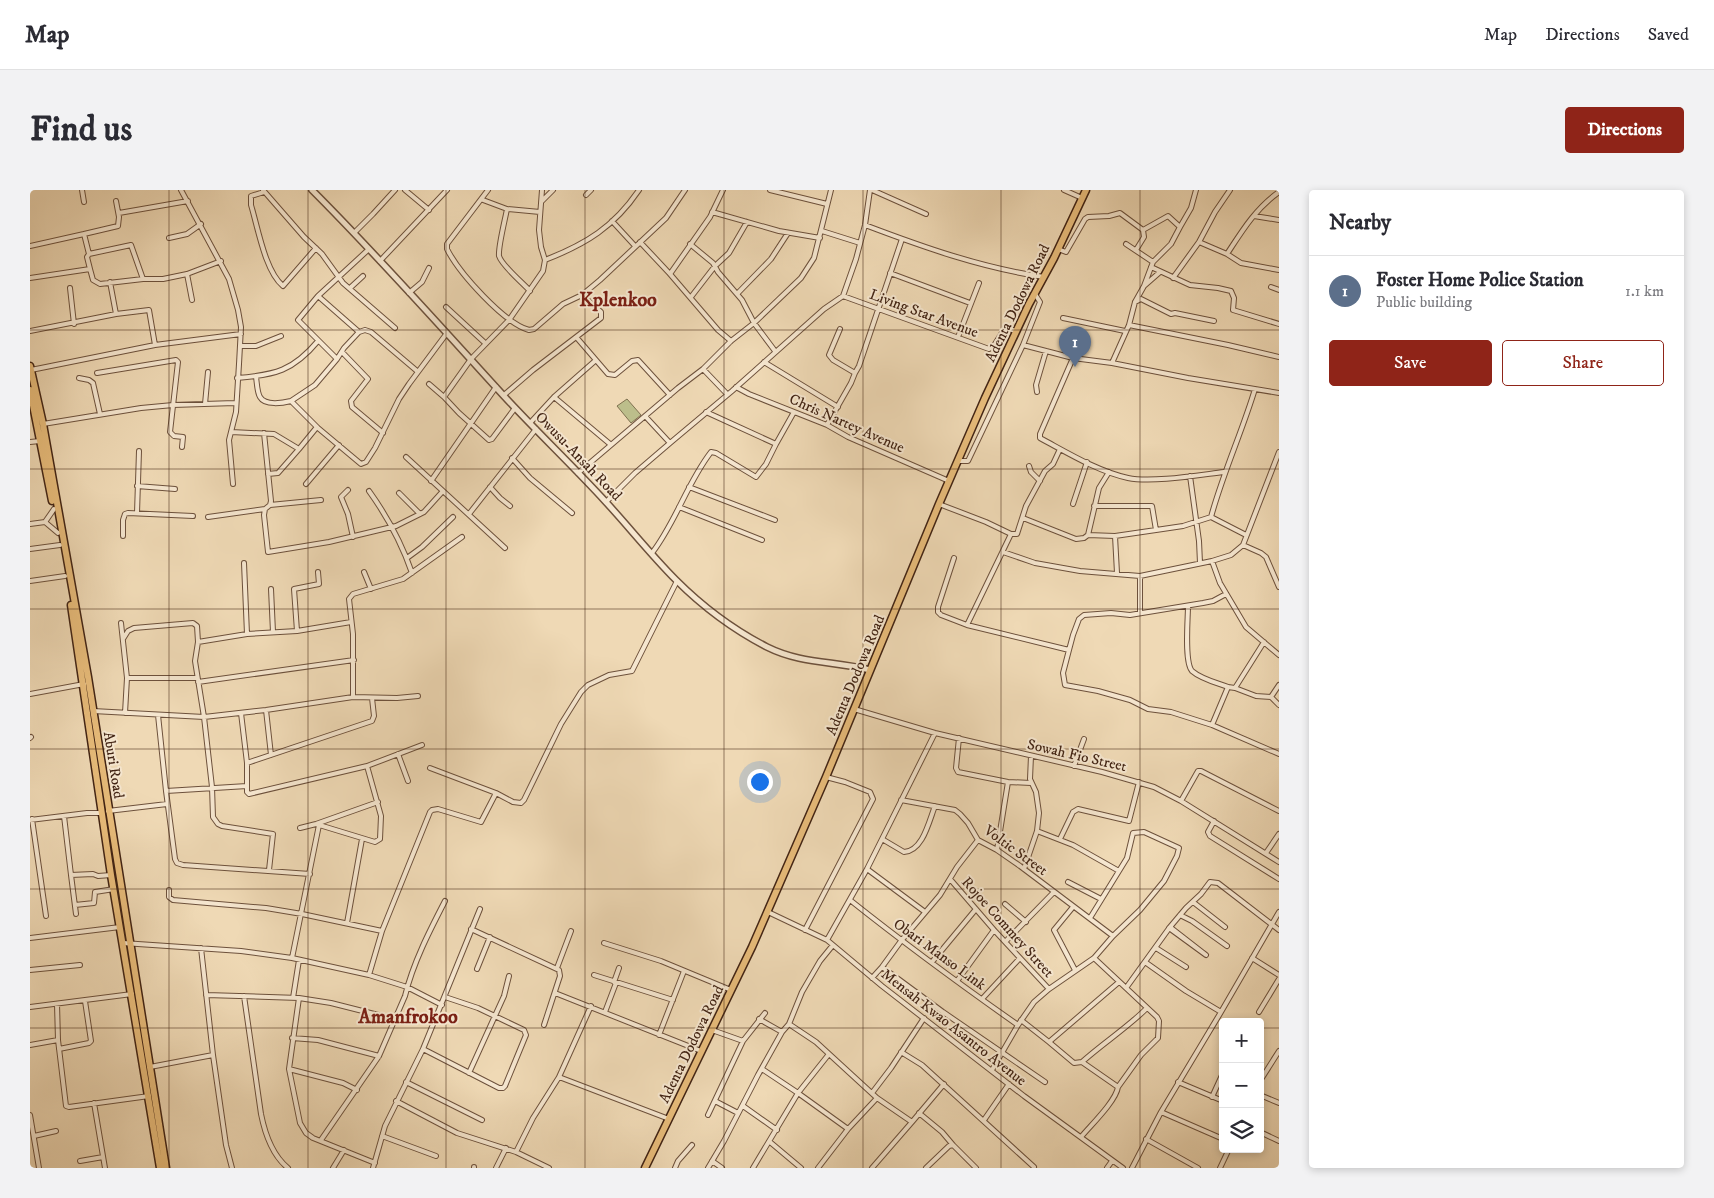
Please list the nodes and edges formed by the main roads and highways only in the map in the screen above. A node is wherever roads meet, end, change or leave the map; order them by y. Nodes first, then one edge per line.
1 (1086, 190) edge
2 (30, 368) edge
3 (30, 390) edge
4 (86, 683) junction
5 (106, 812) junction
6 (126, 942) junction
7 (164, 1168) edge
8 (645, 1168) edge

1 - 8 main road, Adenta Dodowa Road
2 - 4 main road, Aburi Road
3 - 4 main road, Aburi Road
4 - 5 main road, Aburi Road
4 - 5 main road, Aburi Road
5 - 6 main road, Aburi Road
5 - 6 main road, Aburi Road
6 - 7 main road, Aburi Road
6 - 7 main road, Aburi Road

